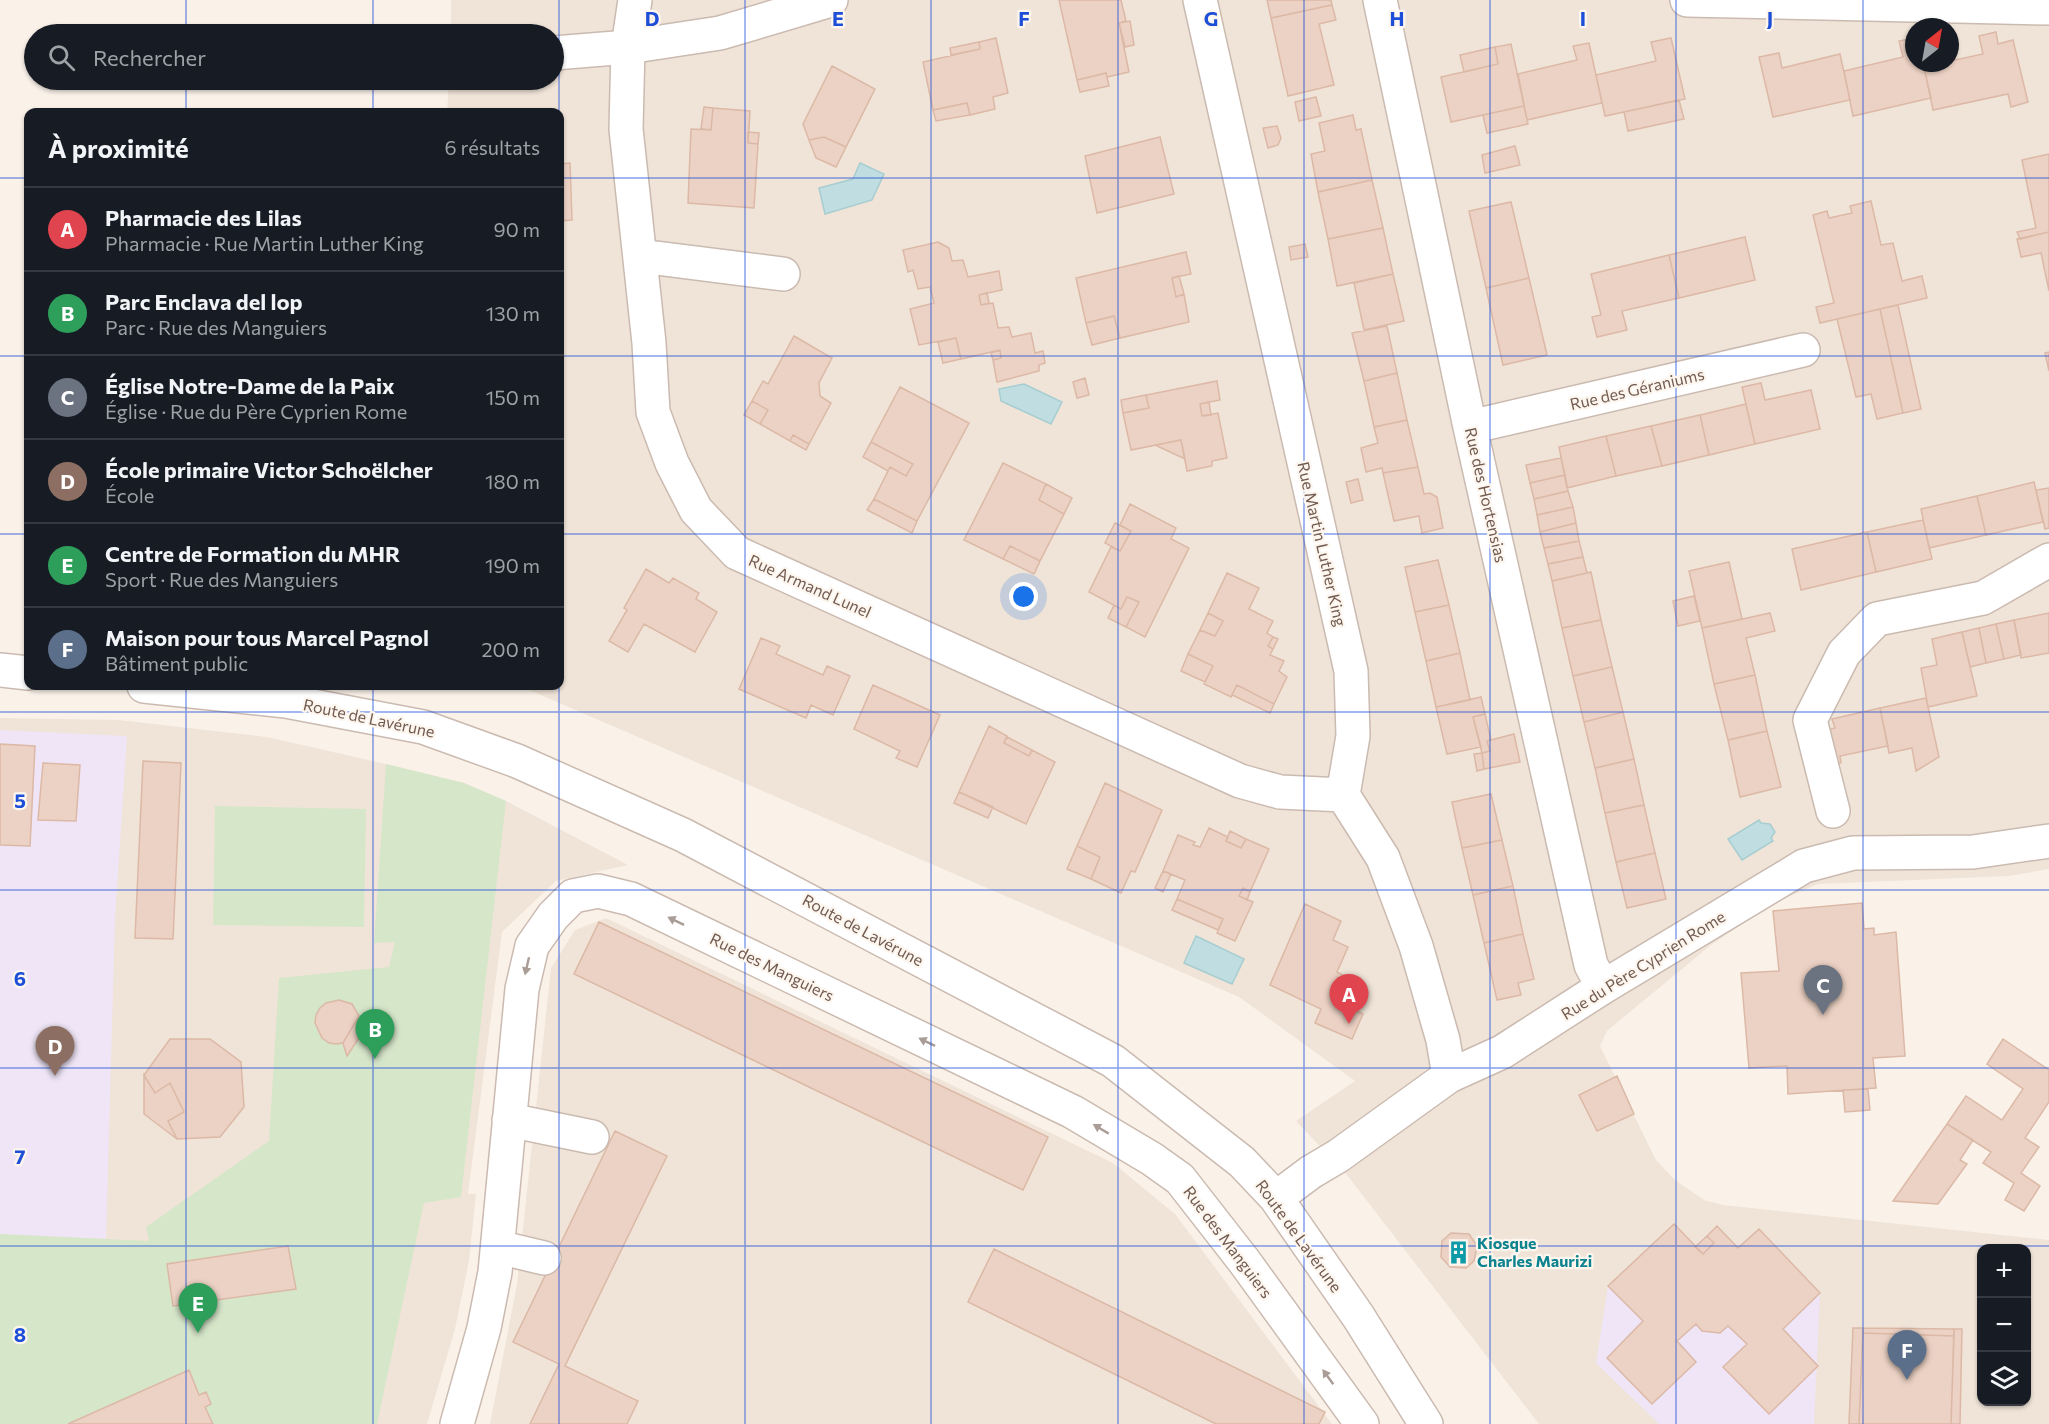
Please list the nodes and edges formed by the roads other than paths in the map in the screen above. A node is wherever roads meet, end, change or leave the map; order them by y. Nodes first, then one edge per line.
1 (635, 0) edge
2 (831, 0) edge
3 (1200, 0) edge
4 (1380, 0) edge
5 (1687, 0) edge
6 (1716, 0) edge
7 (2049, 8) edge
8 (628, 47) junction
9 (564, 52) edge
10 (640, 256) junction
11 (783, 274) dead end
12 (1803, 350) dead end
13 (1470, 427) junction
14 (2049, 560) edge
15 (0, 670) edge
16 (24, 673) edge
17 (182, 690) edge
18 (1343, 795) junction
19 (1833, 812) dead end
20 (2049, 841) edge
21 (1603, 987) junction
22 (1449, 1076) junction
23 (509, 1120) junction
24 (592, 1137) dead end
25 (1276, 1198) junction
26 (498, 1247) junction
27 (544, 1258) dead end
28 (458, 1424) edge
29 (1362, 1424) edge
30 (1426, 1424) edge

1 - 8 street, Rue Armand Lunel
2 - 8 street
3 - 18 street, Rue Martin Luther King
4 - 13 street, Rue des Hortensias
5 - 6 street
6 - 7 street
8 - 9 street
8 - 10 street, Rue Armand Lunel
10 - 11 street
10 - 18 street, Rue Armand Lunel
12 - 13 street, Rue des Géraniums
13 - 21 street, Rue des Hortensias
14 - 19 street
15 - 16 street
17 - 25 street, Route de Lavérune
18 - 22 street
20 - 21 street, Rue du Père Cyprien Rome
21 - 22 street, Rue du Père Cyprien Rome
22 - 25 street, Rue du Père Cyprien Rome
23 - 24 street
23 - 26 street, Rue des Manguiers
29 -> 23 street, Rue des Manguiers
25 - 30 street, Route de Lavérune
26 - 27 street
26 - 28 street, Rue des Manguiers

